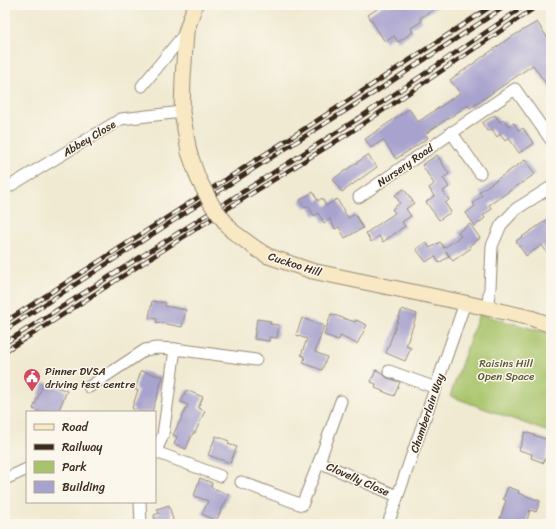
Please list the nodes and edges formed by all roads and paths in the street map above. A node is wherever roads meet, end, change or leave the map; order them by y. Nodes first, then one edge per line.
1 (195, 5) edge
2 (186, 32) junction
3 (142, 86) dead end
4 (182, 112) junction
5 (451, 132) junction
6 (551, 140) edge
7 (480, 173) dead end
8 (551, 187) edge
9 (5, 189) edge
10 (359, 198) dead end
11 (465, 302) junction
12 (487, 308) junction
13 (551, 325) edge
14 (175, 349) junction
15 (256, 360) dead end
16 (389, 371) dead end
17 (89, 387) dead end
18 (436, 388) junction
19 (341, 401) dead end
20 (156, 453) edge
21 (320, 462) junction
22 (26, 469) edge
23 (220, 476) dead end
24 (5, 479) edge
25 (241, 482) dead end
26 (397, 496) junction
27 (140, 503) edge
28 (141, 524) edge
29 (388, 524) edge

1 - 2 main road, Cuckoo Hill
2 - 3 street
2 - 4 main road, Cuckoo Hill
4 - 9 street, Abbey Close
4 - 11 main road, Cuckoo Hill, bridge
5 - 6 street, Nursery Road
5 - 7 street
5 - 10 street, Nursery Road
8 - 12 street
11 - 12 main road, Cuckoo Hill
11 - 18 street, Chamberlain Way
12 - 13 main road, Cuckoo Hill
14 - 15 street
14 - 17 street
14 - 20 street
16 - 18 street
18 - 26 street, Chamberlain Way
19 - 21 street, Clovelly Close
20 - 23 street
21 - 25 street, Clovelly Close
21 - 26 street, Clovelly Close
22 - 24 street
26 - 29 street, Chamberlain Way
27 - 28 street

